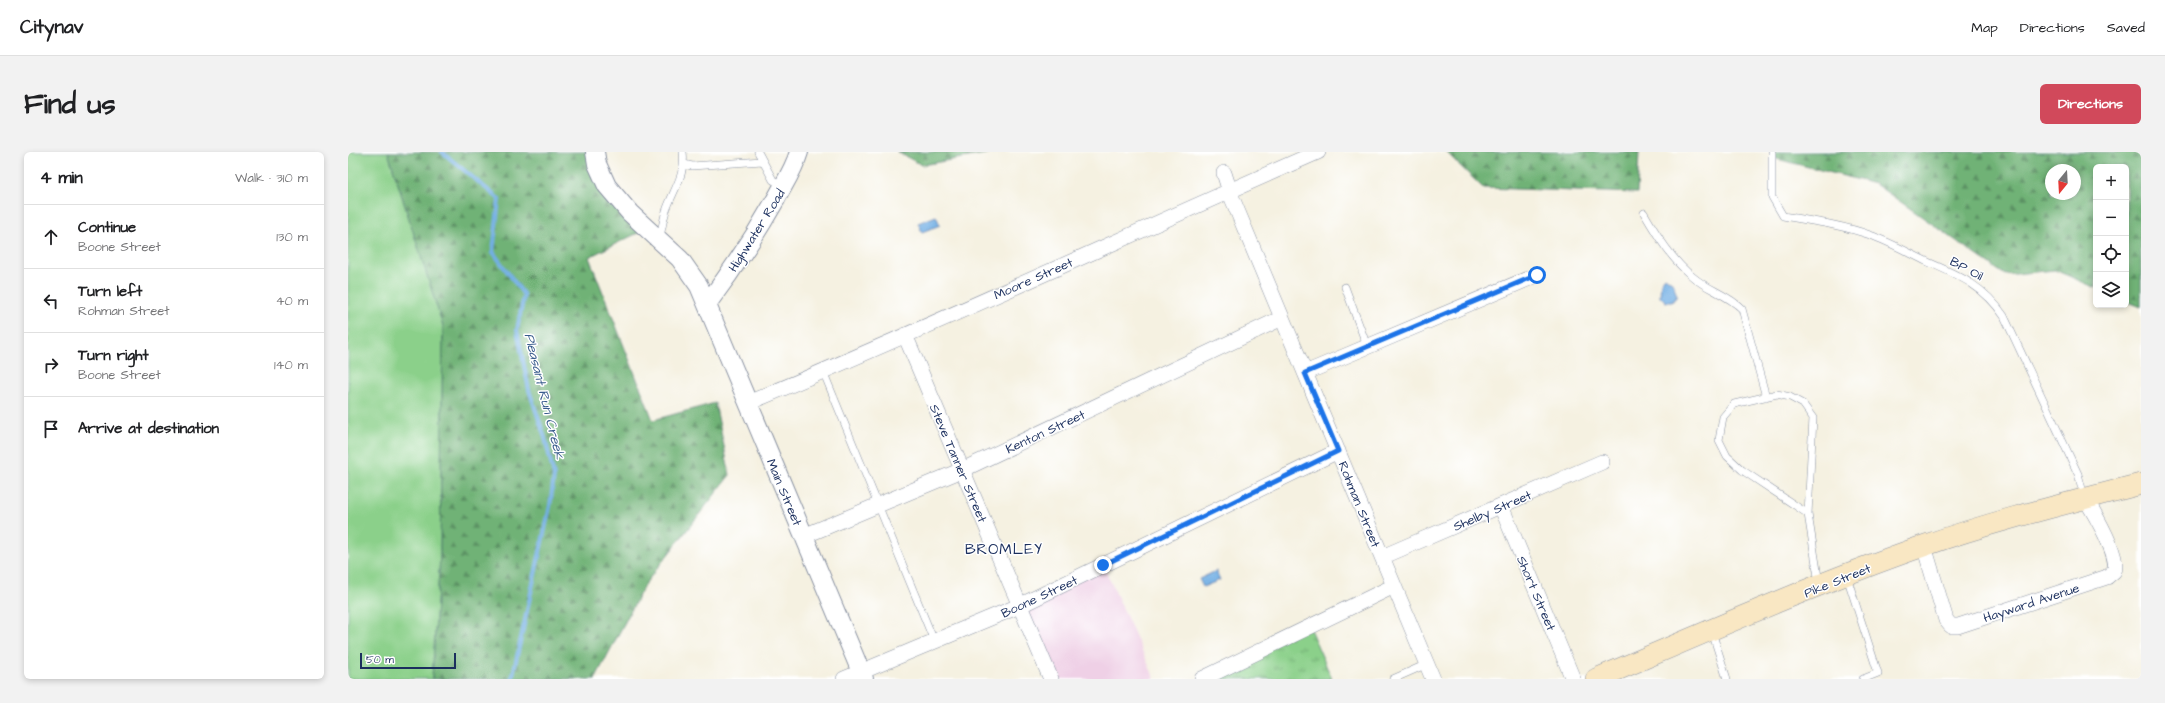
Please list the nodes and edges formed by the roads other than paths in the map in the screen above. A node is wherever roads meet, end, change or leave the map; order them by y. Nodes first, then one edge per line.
1 (595, 152) edge
2 (683, 152) edge
3 (758, 152) edge
4 (799, 152) edge
5 (1318, 152) edge
6 (1772, 152) edge
7 (762, 161) junction
8 (684, 164) junction
9 (1224, 173) dead end
10 (783, 186) junction
11 (1230, 190) junction
12 (1644, 214) dead end
13 (659, 239) junction
14 (1537, 275) dead end
15 (1345, 287) dead end
16 (707, 304) junction
17 (1282, 318) junction
18 (905, 335) junction
19 (1367, 346) junction
20 (823, 371) junction
21 (1305, 373) junction
22 (1766, 397) junction
23 (748, 403) junction
24 (1338, 451) junction
25 (1602, 462) dead end
26 (962, 470) junction
27 (2141, 484) edge
28 (2085, 498) junction
29 (878, 506) junction
30 (1501, 506) junction
31 (1808, 514) junction
32 (804, 536) junction
33 (1924, 546) junction
34 (1382, 557) junction
35 (1846, 576) junction
36 (1394, 586) junction
37 (1820, 587) junction
38 (1019, 606) junction
39 (1712, 630) junction
40 (934, 641) junction
41 (1427, 664) junction
42 (862, 675) edge
43 (844, 679) edge
44 (1051, 679) edge
45 (1202, 679) edge
46 (1393, 679) edge
47 (1433, 679) edge
48 (1573, 679) edge
49 (1596, 679) edge
50 (1728, 679) edge
51 (1863, 679) edge

1 - 13 street, Main Street
2 - 8 lane
3 - 7 lane
4 - 10 street, Highwater Road
5 - 11 street, Moore Street
6 - 28 lane, BP Oil
7 - 8 lane
7 - 10 lane
8 - 13 lane
9 - 11 street, Rohman Street
10 - 16 street, Highwater Road
11 - 17 street, Rohman Street
11 - 18 street, Moore Street
12 - 22 lane
13 - 16 street, Main Street
14 - 19 street
15 - 19 lane
16 - 23 street, Main Street
17 - 21 street, Rohman Street
17 - 26 street, Kenton Street
18 - 20 street, Moore Street
18 - 26 street, Steve Tanner Street
19 - 21 street
20 - 23 street, Moore Street
20 - 29 lane
21 - 24 street, Rohman Street
22 - 31 lane
22 - 31 lane
23 - 32 street, Main Street
24 - 34 street, Rohman Street
24 - 38 street, Boone Street
25 - 30 street, Shelby Street
26 - 29 street, Kenton Street
26 - 38 street, Steve Tanner Street
27 - 28 main road, Pike Street
28 - 33 main road, Pike Street
28 - 33 street, Hayward Avenue
29 - 32 street, Kenton Street
29 - 40 lane
30 - 34 street, Shelby Street
30 - 48 street, Short Street
31 - 37 lane
32 - 42 street, Main Street
33 - 35 main road, Pike Street
34 - 36 street, Rohman Street
35 - 37 main road, Pike Street
35 - 51 lane
36 - 41 street, Rohman Street
36 - 45 street
37 - 39 main road, Pike Street
38 - 40 street, Boone Street
38 - 44 street, Steve Tanner Street
39 - 49 main road, Pike Street
39 - 50 lane
40 - 42 street, Boone Street
41 - 46 lane
41 - 47 street, Rohman Street
42 - 43 street, Boone Street

